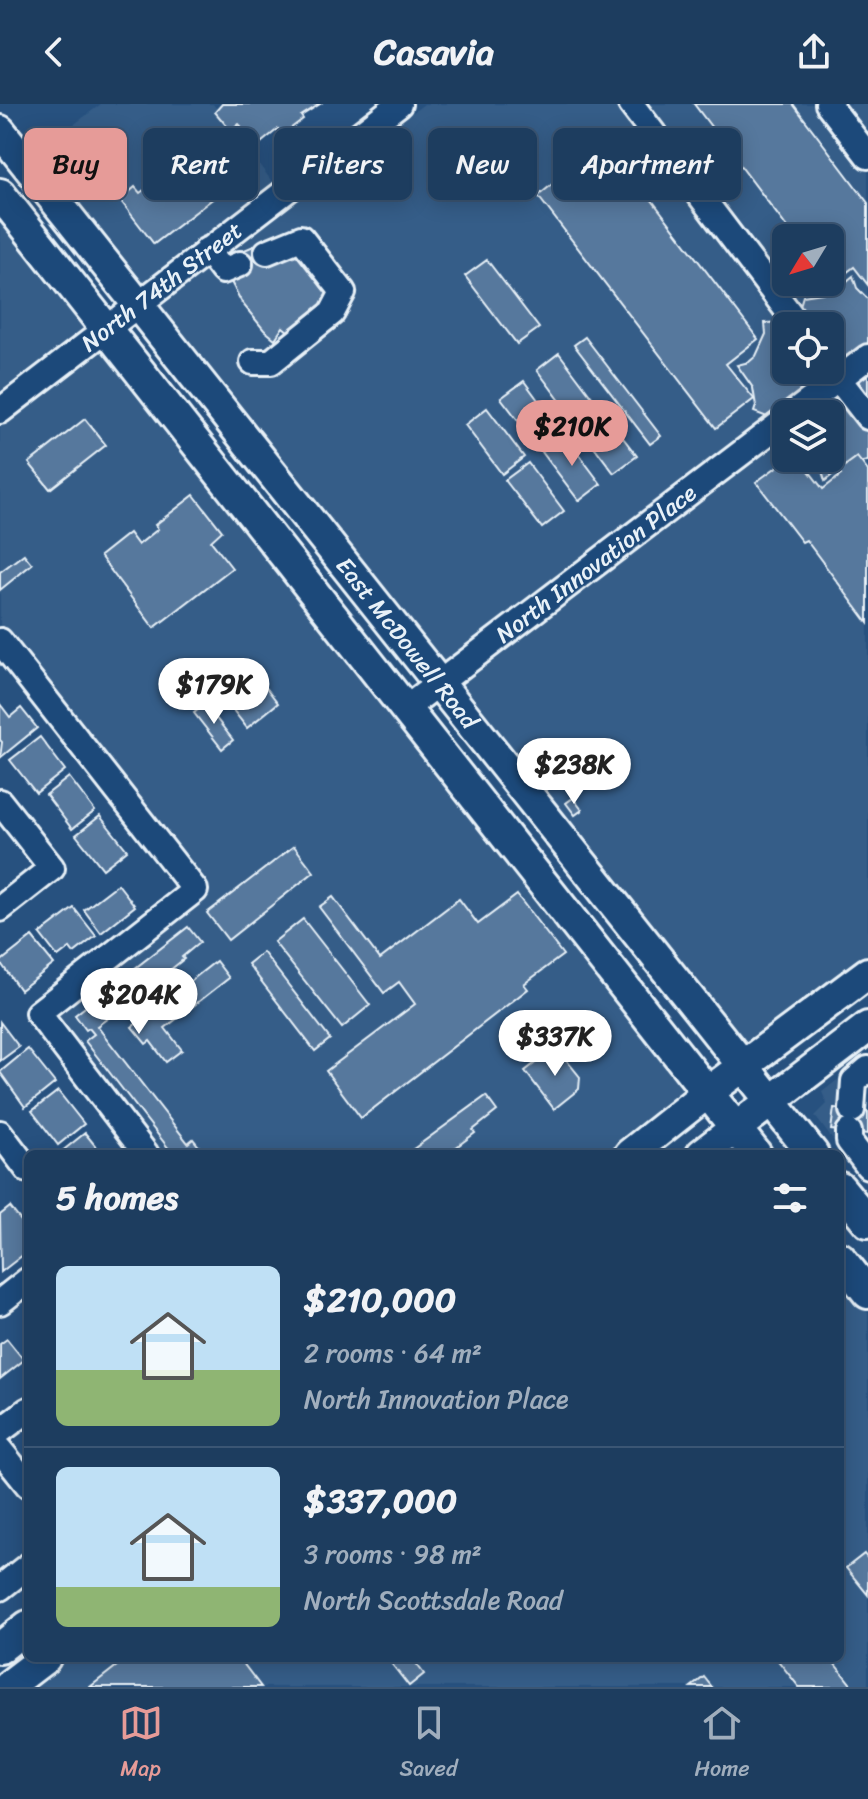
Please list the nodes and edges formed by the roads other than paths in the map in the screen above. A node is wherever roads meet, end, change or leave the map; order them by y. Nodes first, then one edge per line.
1 (399, 104) edge
2 (631, 104) edge
3 (828, 104) edge
4 (0, 131) edge
5 (868, 156) edge
6 (0, 194) edge
7 (207, 250) junction
8 (267, 252) dead end
9 (240, 264) dead end
10 (138, 303) junction
11 (788, 312) edge
12 (106, 329) junction
13 (868, 357) edge
14 (253, 362) dead end
15 (844, 368) edge
16 (823, 384) edge
17 (842, 384) edge
18 (806, 400) edge
19 (0, 411) edge
20 (868, 417) edge
21 (772, 430) edge
22 (0, 641) edge
23 (439, 683) junction
24 (405, 709) junction
25 (0, 802) edge
26 (0, 909) edge
27 (868, 973) edge
28 (868, 1027) edge
29 (743, 1067) junction
30 (868, 1069) edge
31 (707, 1093) junction
32 (771, 1102) junction
33 (735, 1129) junction
34 (0, 1133) edge
35 (143, 1150) edge
36 (635, 1150) edge
37 (707, 1150) edge
38 (753, 1150) edge
39 (810, 1150) edge
40 (24, 1165) edge
41 (868, 1166) edge
42 (844, 1193) edge
43 (868, 1222) edge
44 (844, 1263) edge
45 (24, 1282) edge
46 (868, 1293) edge
47 (2, 1296) edge
48 (24, 1413) edge
49 (0, 1431) edge
50 (0, 1450) edge
51 (24, 1480) edge
52 (24, 1569) edge
53 (0, 1588) edge
54 (24, 1629) edge
55 (0, 1648) edge
56 (40, 1662) edge
57 (7, 1687) edge

1 - 7 street, North 74th Street
2 - 11 street
3 - 5 street
4 - 10 main road, East McDowell Road
6 - 12 main road, East McDowell Road
7 - 9 street
7 - 10 street, North 74th Street
8 - 14 street
10 - 12 street, North 74th Street
10 - 23 main road, East McDowell Road
12 - 19 street, North 74th Street
12 - 24 main road, East McDowell Road
13 - 15 street
16 - 18 street
17 - 20 street
21 - 23 street, North Innovation Place
22 - 35 street
23 - 24 street, North Innovation Place
23 - 29 main road, East McDowell Road
24 - 31 main road, East McDowell Road
25 - 26 street
27 - 29 main road
28 - 32 main road
29 - 31 main road
29 - 32 main road, East McDowell Road
30 - 41 street
31 - 33 main road, East McDowell Road
31 - 36 main road
32 - 33 main road
32 - 39 main road, East McDowell Road
33 - 37 main road
33 - 38 main road, East McDowell Road
34 - 40 street
42 - 43 main road
44 - 46 main road
45 - 47 street
48 - 49 street
50 - 51 street
52 - 53 street
54 - 55 main road
56 - 57 main road

